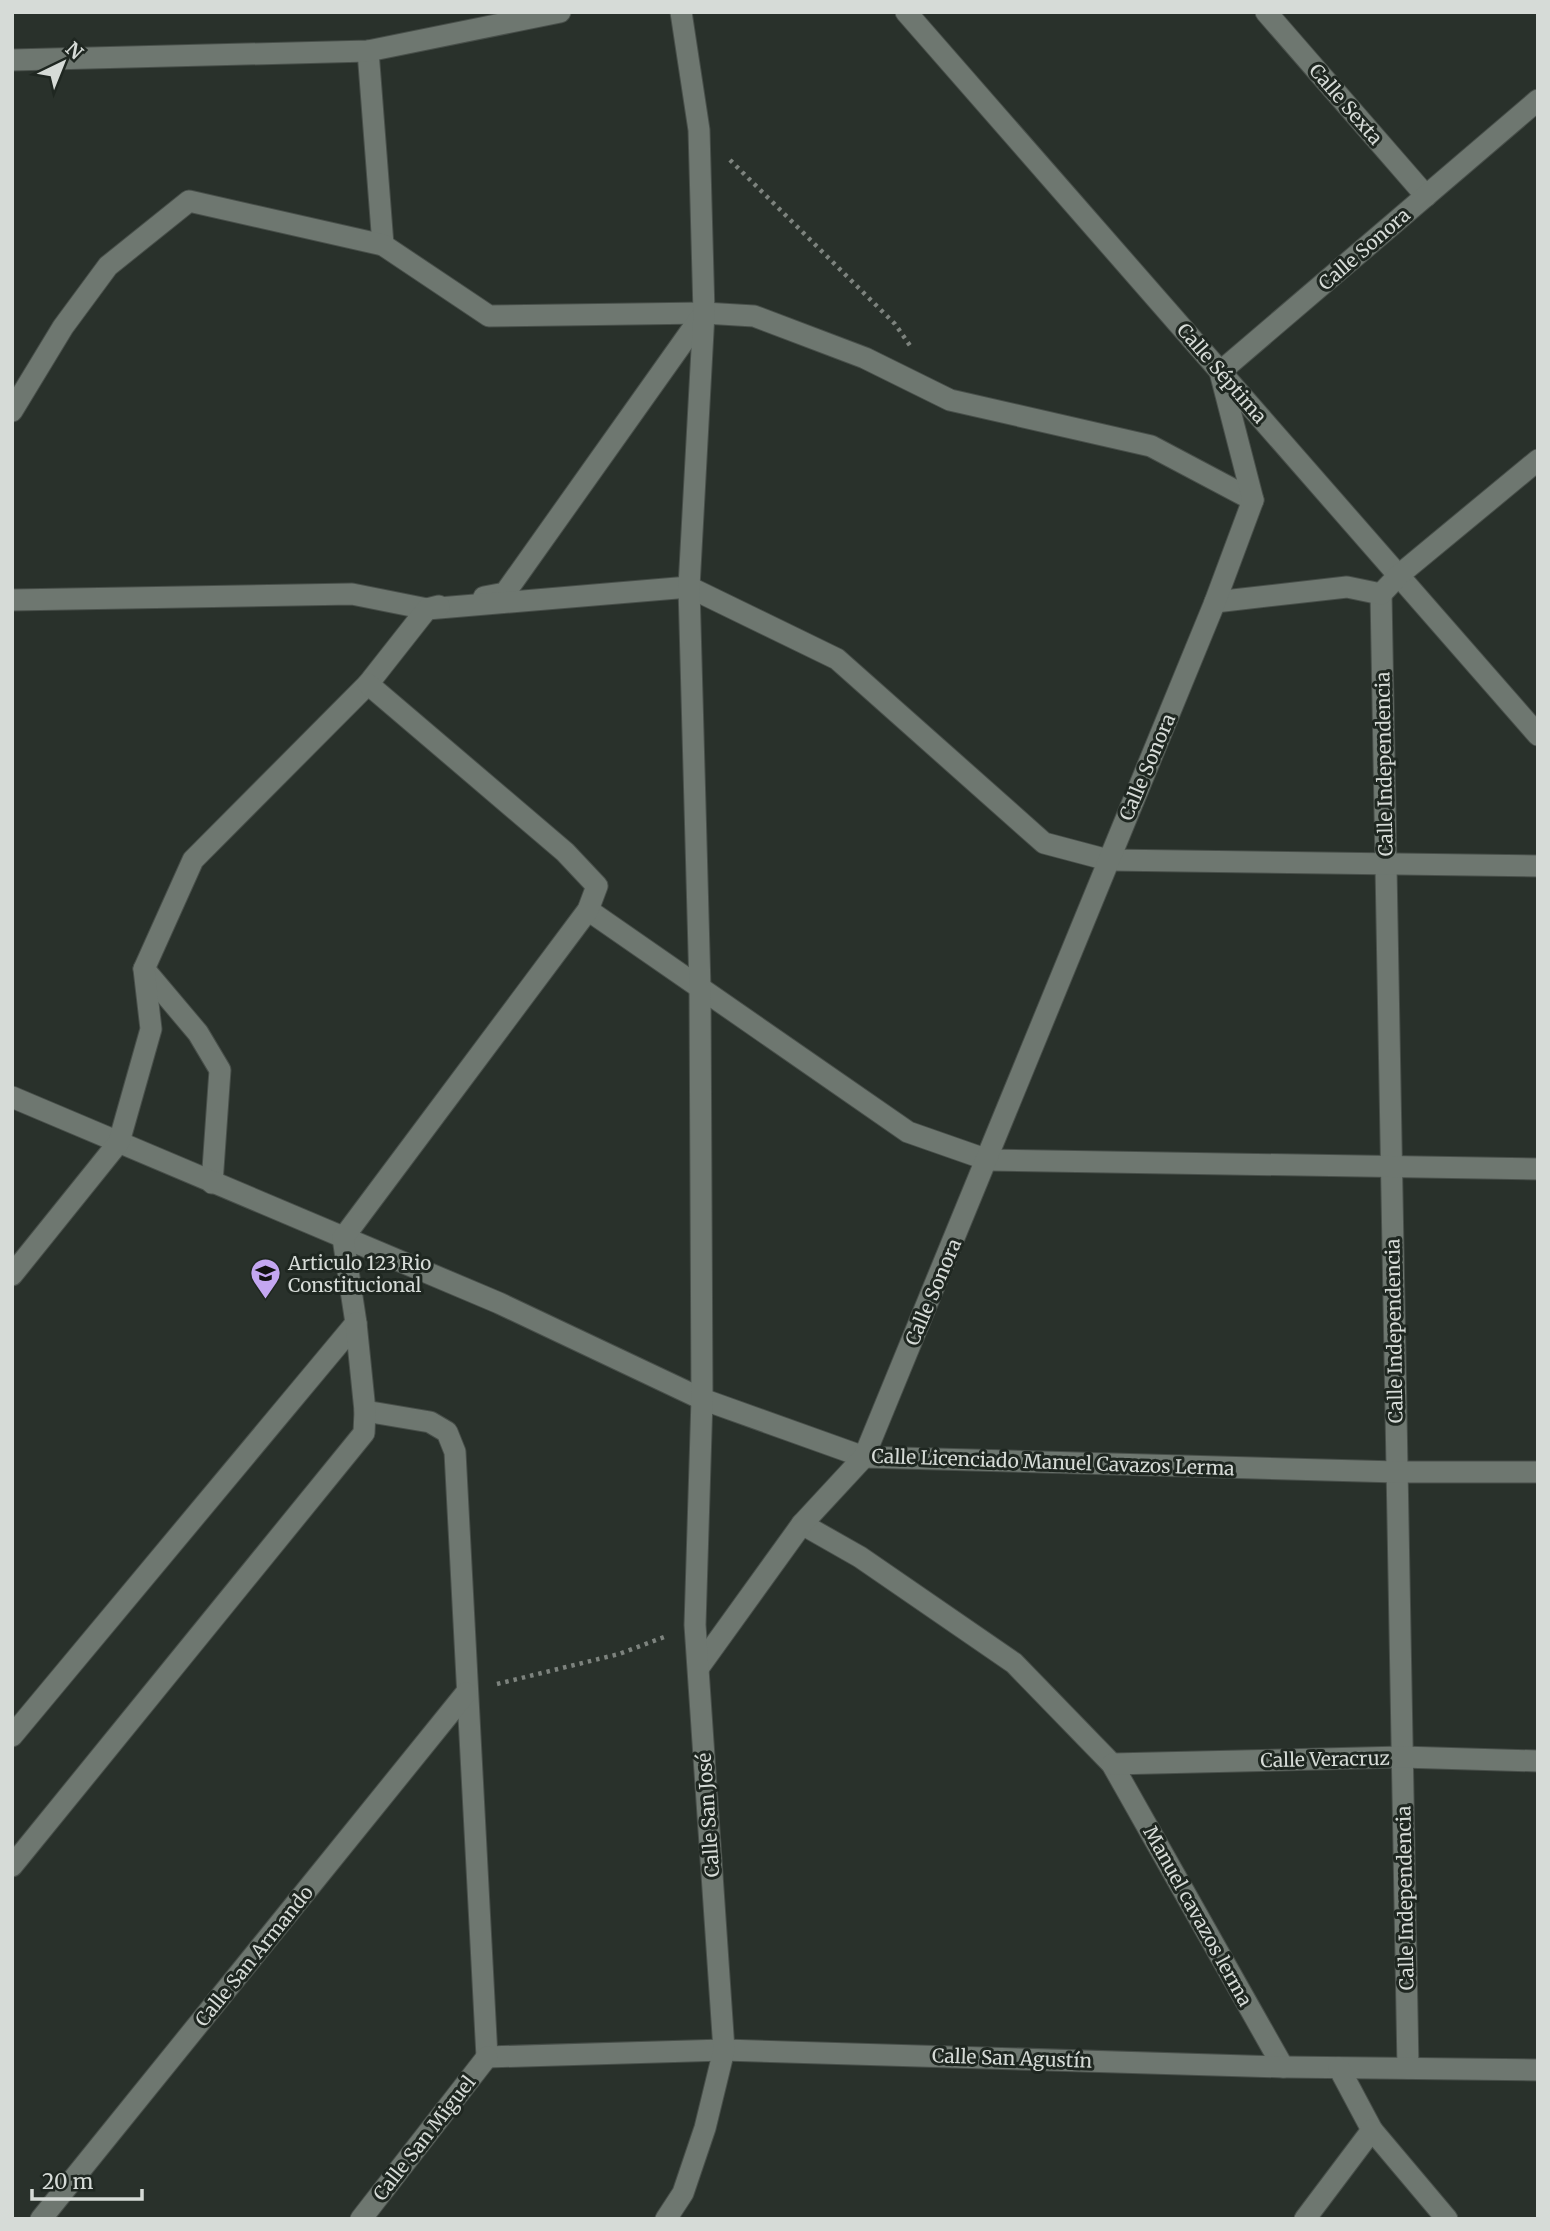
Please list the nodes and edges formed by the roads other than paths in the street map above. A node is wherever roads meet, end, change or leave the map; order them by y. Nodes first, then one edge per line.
1 (560, 12) edge
2 (681, 12) edge
3 (906, 12) edge
4 (1266, 12) edge
5 (368, 51) junction
6 (12, 60) edge
7 (1538, 100) edge
8 (1426, 196) junction
9 (383, 245) junction
10 (704, 313) junction
11 (1220, 372) junction
12 (12, 411) edge
13 (1538, 460) edge
14 (1253, 500) junction
15 (1399, 575) junction
16 (689, 587) junction
17 (1381, 594) junction
18 (12, 600) edge
19 (1215, 602) junction
20 (427, 609) junction
21 (368, 684) junction
22 (1538, 735) edge
23 (1108, 860) junction
24 (1386, 864) junction
25 (1538, 866) edge
26 (588, 909) junction
27 (144, 969) junction
28 (700, 988) junction
29 (12, 1097) edge
30 (119, 1142) junction
31 (988, 1160) junction
32 (1391, 1167) junction
33 (1538, 1169) edge
34 (212, 1183) junction
35 (343, 1238) junction
36 (12, 1275) edge
37 (356, 1322) junction
38 (702, 1399) junction
39 (365, 1410) junction
40 (864, 1457) junction
41 (1397, 1472) junction
42 (1538, 1472) edge
43 (802, 1524) junction
44 (699, 1667) junction
45 (466, 1693) junction
46 (12, 1736) edge
47 (1402, 1757) junction
48 (1538, 1760) edge
49 (1112, 1764) junction
50 (12, 1866) edge
51 (723, 2050) junction
52 (487, 2057) junction
53 (1283, 2067) junction
54 (1339, 2068) junction
55 (1408, 2068) junction
56 (1538, 2070) edge
57 (1372, 2130) junction
58 (41, 2219) edge
59 (361, 2219) edge
60 (666, 2219) edge
61 (1305, 2219) edge
62 (1447, 2219) edge

1 - 5 street
2 - 10 street, Calle San José
3 - 11 street, Calle Séptima
4 - 8 street, Calle Sexta
5 - 6 street
5 - 9 street
7 - 8 street, Calle Sonora
8 - 11 street, Calle Sonora
9 - 10 street
9 - 12 street
10 - 14 street
10 - 16 street, Calle San José
10 - 20 street
11 - 14 street
11 - 15 street, Calle Séptima
13 - 15 street
14 - 19 street, Calle Sonora
15 - 17 street
15 - 22 street, Calle Séptima
16 - 20 street
16 - 23 street
16 - 28 street, Calle San José
17 - 19 street
17 - 24 street, Calle Independencia
18 - 20 street
19 - 23 street, Calle Sonora
20 - 21 street
21 - 26 street
21 - 27 street
23 - 24 street
23 - 31 street, Calle Sonora
24 - 25 street
24 - 32 street, Calle Independencia
26 - 28 street
26 - 35 street
27 - 30 street
27 - 34 street
28 - 31 street
28 - 38 street, Calle San José
29 - 30 street, Calle Licenciado Manuel Cavazos Lerma
30 - 34 street, Calle Licenciado Manuel Cavazos Lerma
30 - 36 street
31 - 32 street
31 - 40 street, Calle Sonora
32 - 33 street
32 - 41 street, Calle Independencia
34 - 35 street, Calle Licenciado Manuel Cavazos Lerma
35 - 37 street
35 - 38 street, Calle Licenciado Manuel Cavazos Lerma
37 - 39 street
37 - 46 street
38 - 40 street, Calle Licenciado Manuel Cavazos Lerma
38 - 44 street, Calle San José
39 - 45 street
39 - 50 street
40 - 41 street, Calle Licenciado Manuel Cavazos Lerma
40 - 43 street, Calle Sonora
41 - 42 street, Calle Licenciado Manuel Cavazos Lerma
41 - 47 street, Calle Independencia
43 - 44 street, Calle Sonora
43 - 49 street
44 - 51 street, Calle San José
45 - 52 street
45 - 58 street, Calle San Armando
47 - 48 street, Calle Veracruz
47 - 49 street, Calle Veracruz
47 - 55 street, Calle Independencia
49 - 53 street, Manuel cavazos lerma
51 - 52 street, Calle San Agustín
51 - 53 street, Calle San Agustín
51 - 60 street, Calle San José
52 - 59 street, Calle San Miguel
53 - 54 street, Calle San Agustín
54 - 55 street, Calle San Agustín
54 - 57 street
55 - 56 street, Calle San Agustín
57 - 61 street
57 - 62 street

